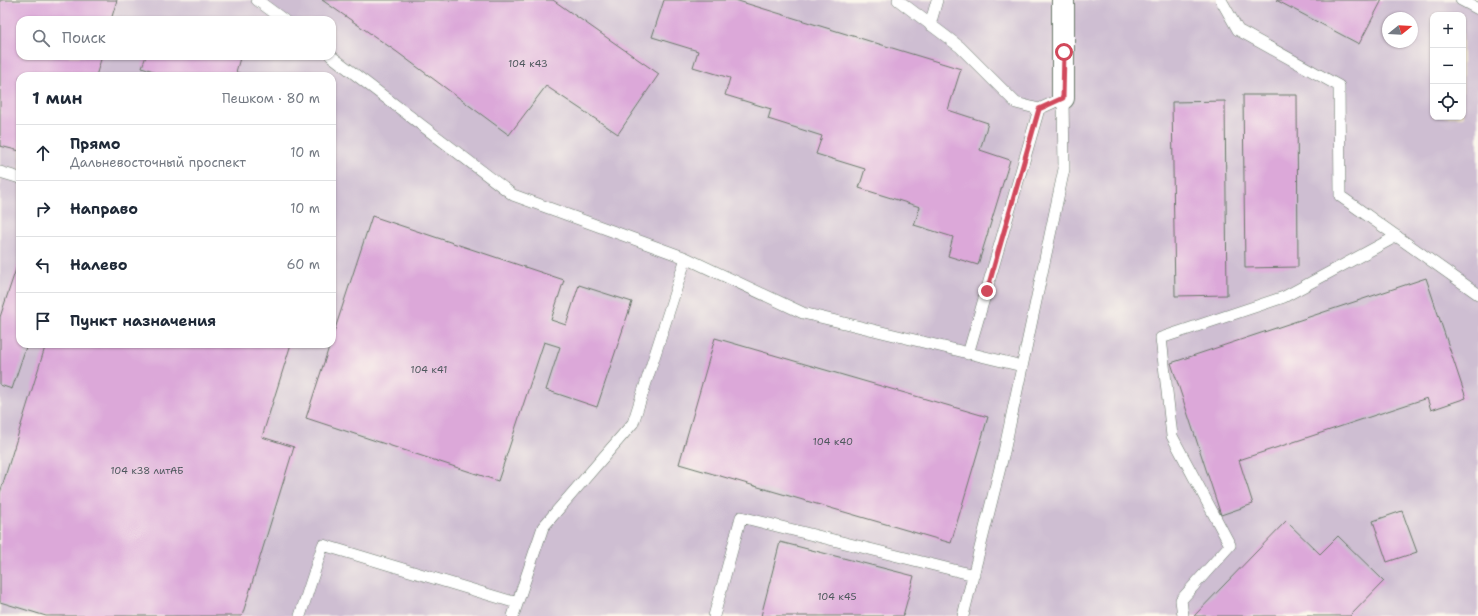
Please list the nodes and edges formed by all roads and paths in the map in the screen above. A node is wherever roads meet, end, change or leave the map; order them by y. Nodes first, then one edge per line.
1 (257, 0) edge
2 (898, 0) edge
3 (937, 0) edge
4 (1063, 0) edge
5 (1221, 0) edge
6 (1461, 0) edge
7 (1478, 9) edge
8 (279, 16) edge
9 (930, 25) junction
10 (336, 60) edge
11 (1063, 98) junction
12 (1039, 109) junction
13 (0, 172) edge
14 (16, 177) edge
15 (1397, 236) junction
16 (686, 258) junction
17 (1478, 294) edge
18 (968, 354) junction
19 (1022, 366) junction
20 (974, 575) junction
21 (517, 603) junction
22 (300, 616) edge
23 (513, 616) edge
24 (714, 616) edge
25 (963, 616) edge
26 (1183, 616) edge

1 - 8 lane
2 - 9 lane
3 - 9 lane
4 - 11 street
5 - 15 lane
6 - 7 lane
9 - 12 lane
10 - 16 lane
11 - 12 lane
11 - 19 lane
12 - 18 lane
13 - 14 lane
15 - 17 lane
15 - 26 lane
16 - 18 lane
16 - 21 lane
18 - 19 lane
19 - 20 lane
20 - 24 lane
20 - 25 lane
21 - 22 lane
21 - 23 lane

